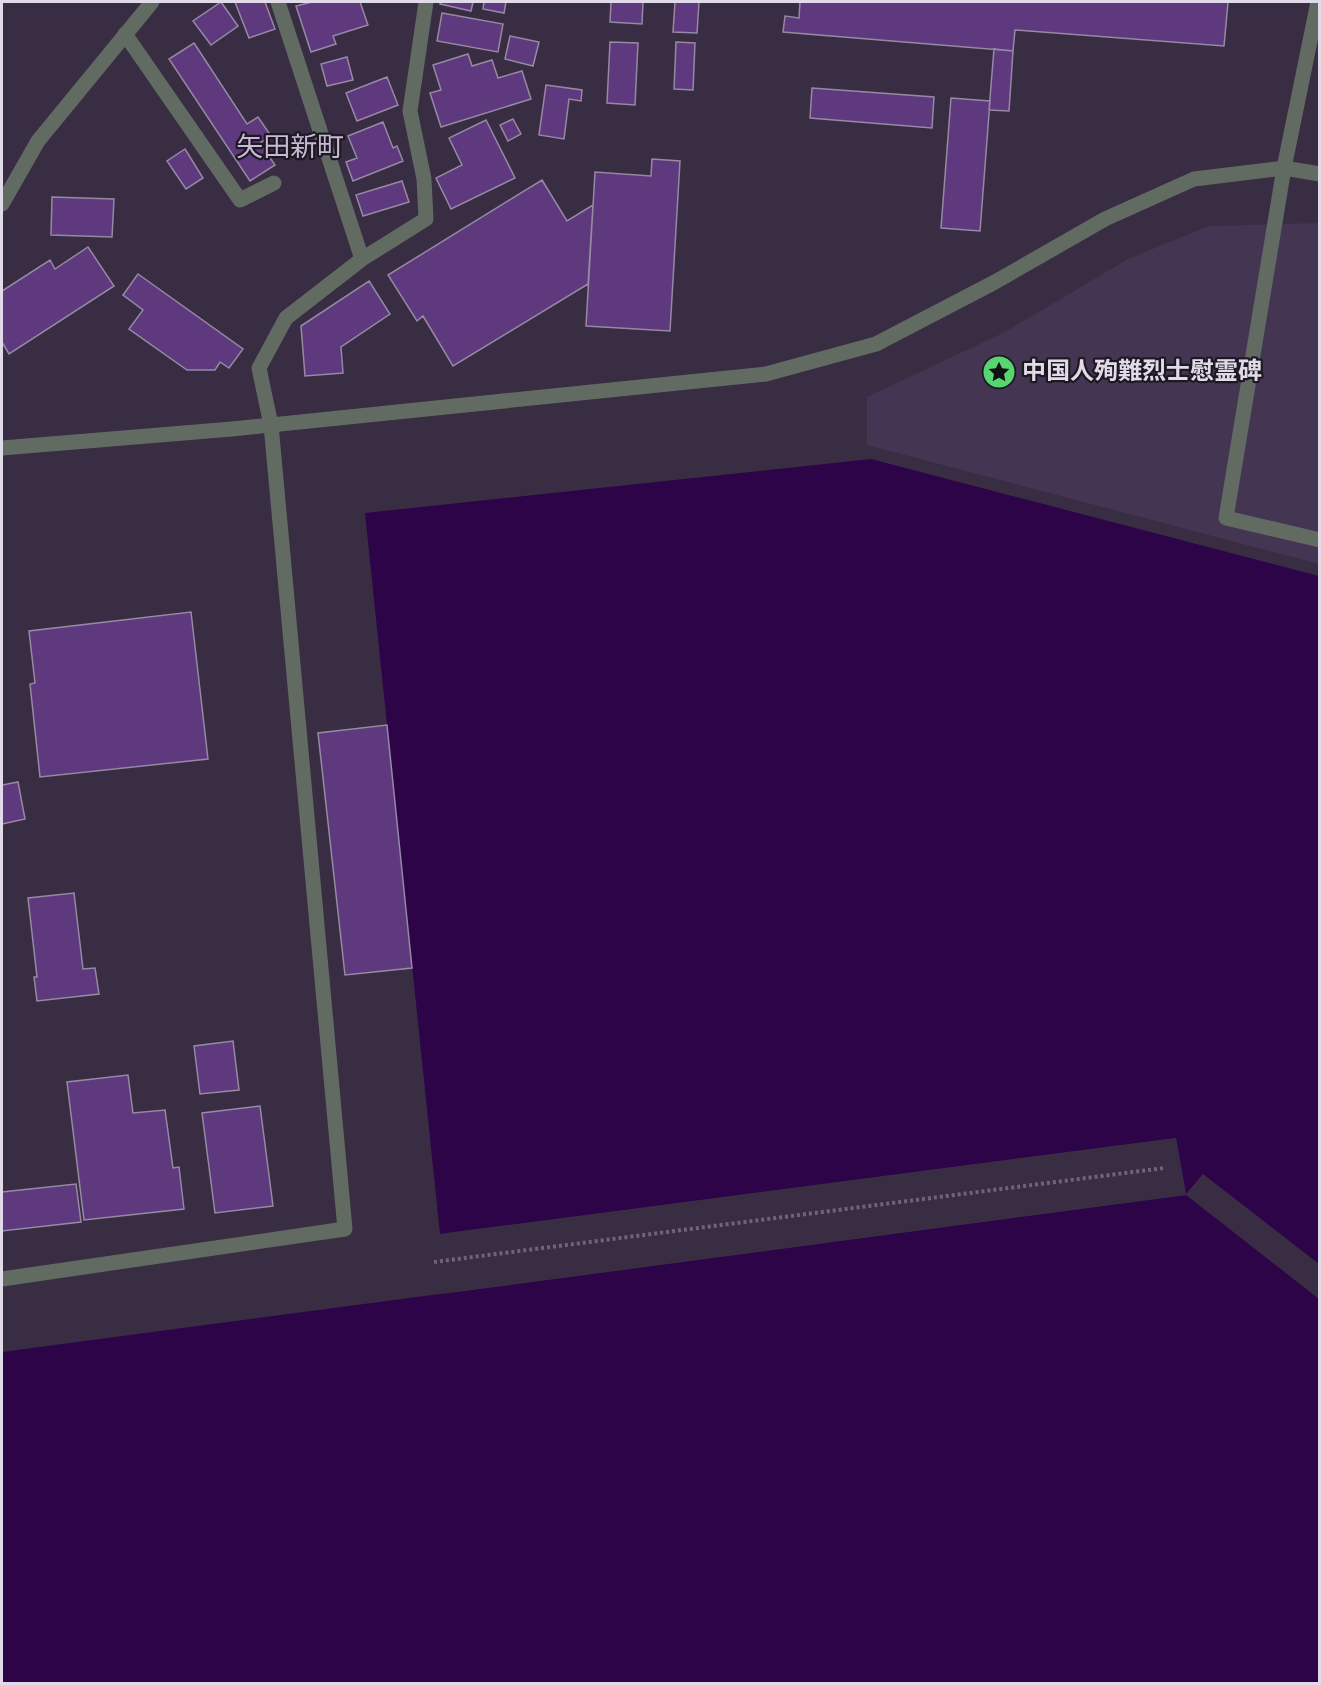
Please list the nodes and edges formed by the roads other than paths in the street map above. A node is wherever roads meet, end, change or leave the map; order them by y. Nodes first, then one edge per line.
1 (152, 2) edge
2 (278, 2) edge
3 (426, 2) edge
4 (1318, 2) edge
5 (125, 34) junction
6 (1284, 168) junction
7 (1320, 174) edge
8 (274, 183) dead end
9 (2, 204) edge
10 (362, 260) junction
11 (271, 425) junction
12 (2, 448) edge
13 (1320, 540) edge
14 (2, 1279) edge

1 - 5 street
2 - 10 street
3 - 10 street
4 - 6 street
5 - 8 street
5 - 9 street
6 - 7 street
6 - 11 street
6 - 13 street
10 - 11 street
11 - 12 street
11 - 14 street

